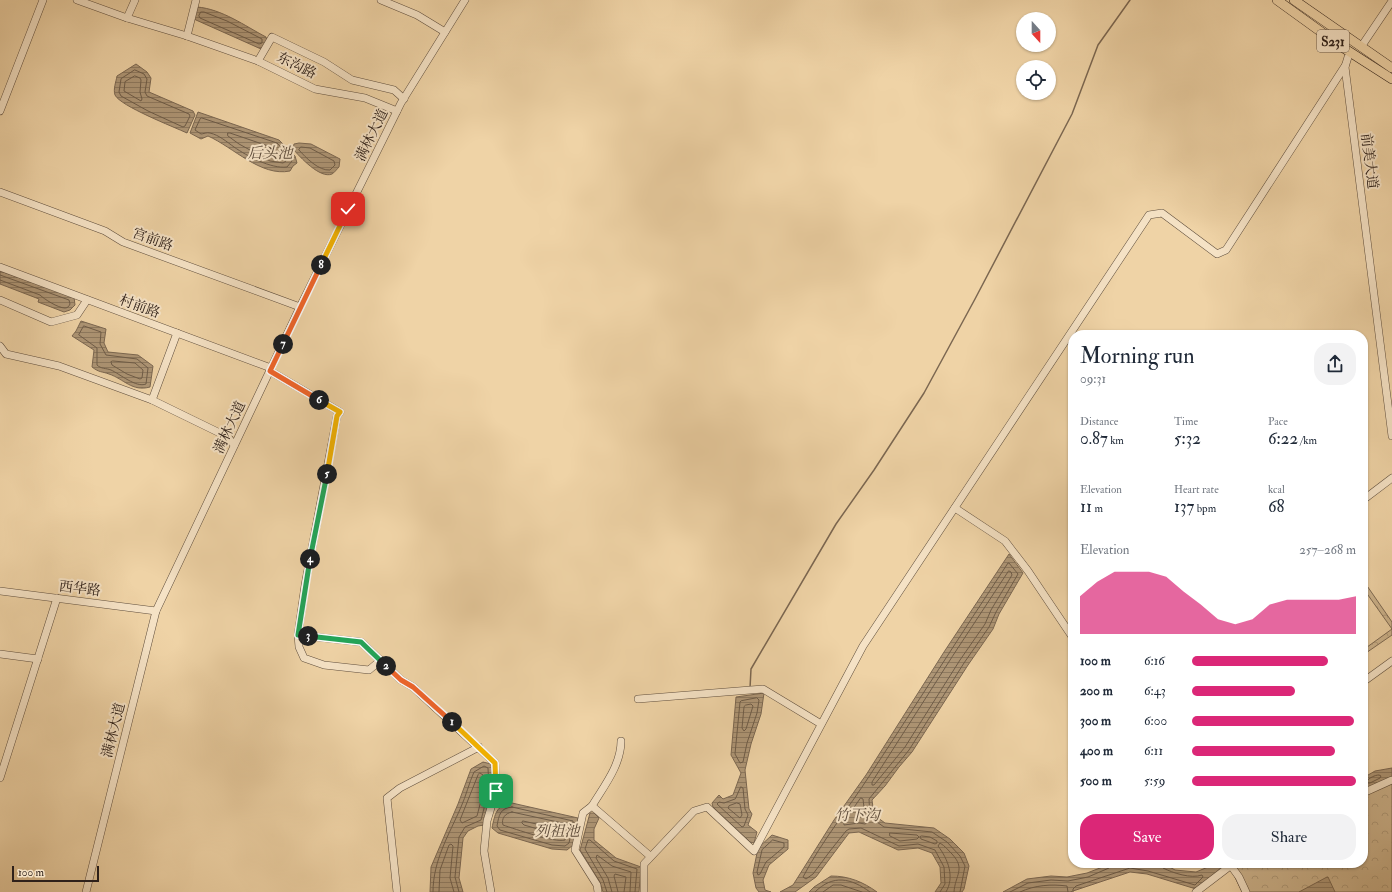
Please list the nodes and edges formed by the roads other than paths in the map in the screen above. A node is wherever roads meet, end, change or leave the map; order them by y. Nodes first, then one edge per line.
1 (43, 0) edge
2 (77, 0) edge
3 (135, 0) edge
4 (196, 0) edge
5 (381, 0) edge
6 (465, 0) edge
7 (1277, 0) edge
8 (1294, 0) edge
9 (1392, 1) edge
10 (127, 18) junction
11 (445, 32) junction
12 (188, 36) junction
13 (1361, 47) junction
14 (1348, 57) dead end
15 (258, 61) junction
16 (1345, 66) junction
17 (1392, 68) edge
18 (1392, 80) edge
19 (404, 99) junction
20 (0, 111) edge
21 (397, 111) junction
22 (0, 192) edge
23 (0, 267) edge
24 (0, 300) edge
25 (87, 300) junction
26 (300, 307) junction
27 (1073, 330) edge
28 (177, 333) junction
29 (1068, 337) edge
30 (0, 346) edge
31 (270, 370) junction
32 (152, 400) junction
33 (1392, 436) edge
34 (234, 445) junction
35 (1392, 478) edge
36 (1368, 496) edge
37 (955, 508) junction
38 (0, 591) edge
39 (57, 598) junction
40 (156, 611) junction
41 (1068, 631) edge
42 (298, 635) junction
43 (0, 654) edge
44 (38, 659) junction
45 (379, 659) junction
46 (1392, 661) edge
47 (1368, 678) edge
48 (638, 700) dead end
49 (821, 724) junction
50 (621, 741) dead end
51 (479, 747) junction
52 (0, 778) edge
53 (1392, 780) edge
54 (1368, 791) edge
55 (592, 806) junction
56 (650, 856) junction
57 (1226, 868) edge
58 (1233, 868) edge
59 (86, 892) edge
60 (397, 892) edge
61 (492, 892) edge
62 (598, 892) edge
63 (644, 892) edge
64 (1196, 892) edge
65 (1246, 892) edge

1 - 20 street
2 - 10 street, 东沟路
3 - 10 street
4 - 12 street
5 - 11 street
6 - 11 street, 满林大道
7 - 18 main road, S231
8 - 13 main road, S231
9 - 13 street
10 - 12 street, 东沟路
11 - 19 street, 满林大道
12 - 15 street, 东沟路
13 - 17 main road, S231
14 - 16 street, 前美大道
15 - 19 street
15 - 21 street, 东沟路
16 - 27 street
16 - 33 street, 前美大道
19 - 21 street, 满林大道
21 - 26 street, 满林大道
22 - 26 street, 宫前路
23 - 25 street, 村前路
24 - 25 street
25 - 28 street, 村前路
26 - 31 street, 满林大道
28 - 31 street, 村前路
28 - 32 street
29 - 37 street
30 - 32 street
31 - 34 street, 满林大道
31 - 42 street, 村前路
32 - 34 street
34 - 40 street, 满林大道
35 - 36 street
37 - 41 street
37 - 49 street
38 - 39 street, 西华路
39 - 40 street, 西华路
39 - 44 street
40 - 59 street, 满林大道
42 - 45 street
42 - 45 street
43 - 44 street
44 - 52 street
45 - 51 street
46 - 47 street
48 - 49 street
49 - 56 street
50 - 55 street
51 - 60 street
51 - 61 street
53 - 54 street
55 - 56 street
55 - 62 street
56 - 63 street
57 - 64 street
58 - 65 street

